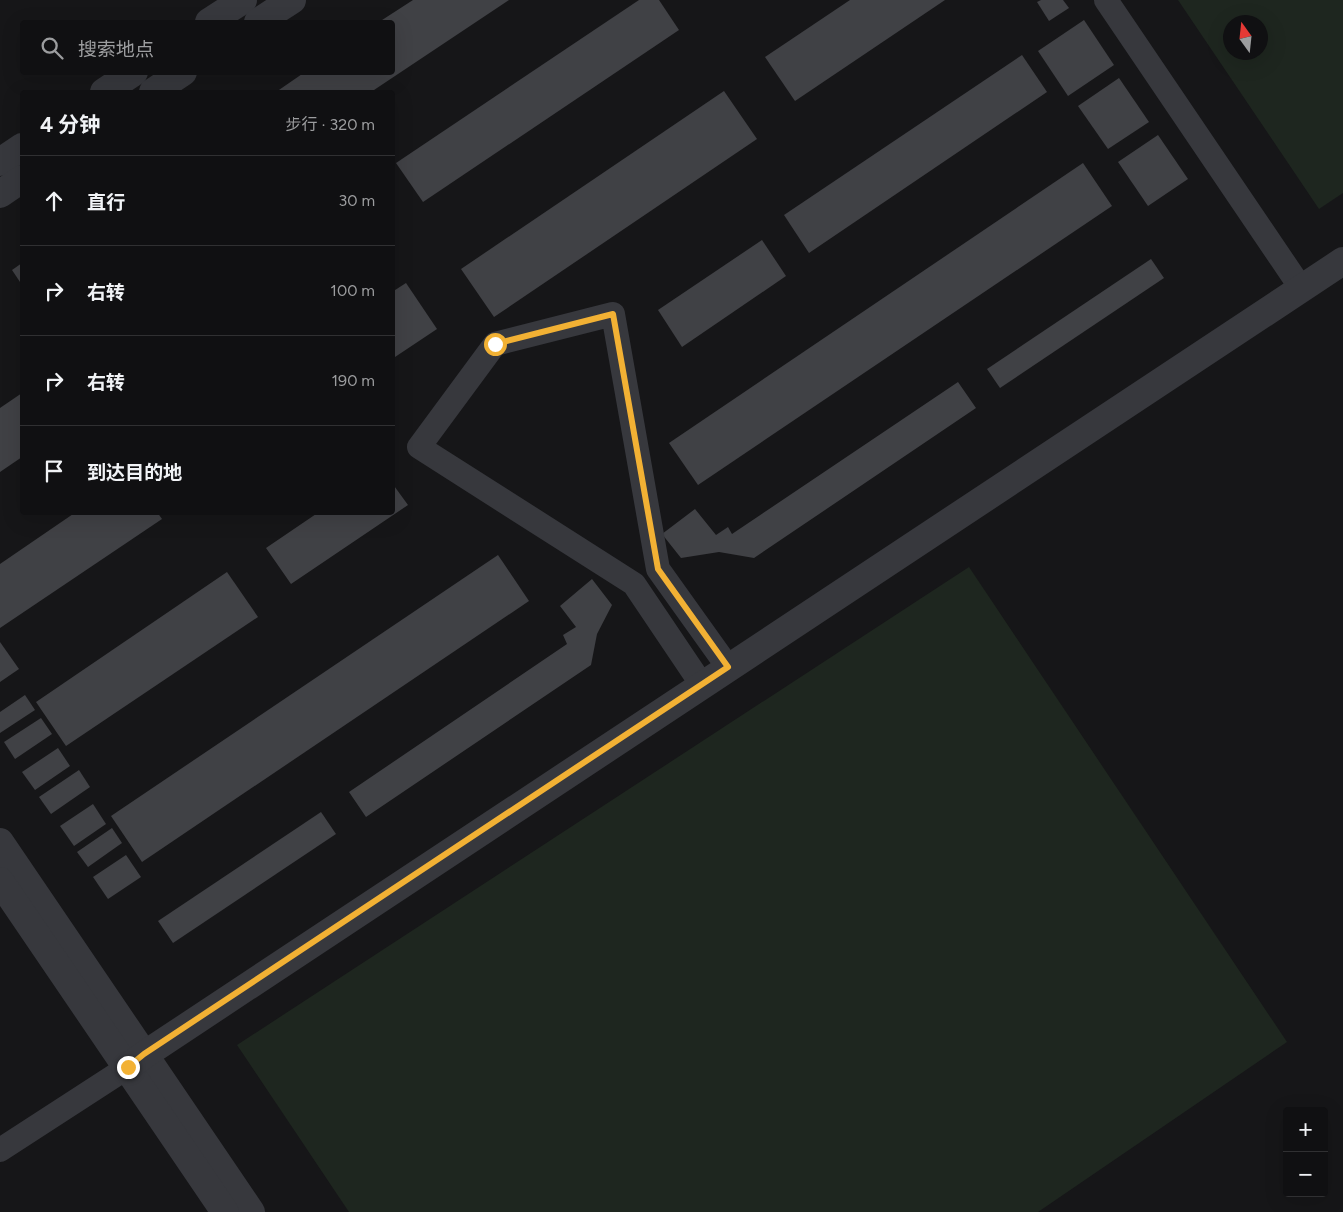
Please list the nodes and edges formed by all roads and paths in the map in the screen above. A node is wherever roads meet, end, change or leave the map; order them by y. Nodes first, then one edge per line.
1 (243, 0) edge
2 (292, 0) edge
3 (1106, 0) edge
4 (212, 20) edge
5 (261, 20) edge
6 (130, 75) edge
7 (178, 75) edge
8 (107, 90) edge
9 (156, 90) edge
10 (20, 148) edge
11 (0, 162) edge
12 (20, 180) edge
13 (0, 194) edge
14 (1343, 260) edge
15 (1301, 288) junction
16 (728, 667) junction
17 (702, 685) junction
18 (0, 842) edge
19 (0, 881) edge
20 (136, 1061) junction
21 (0, 1150) edge
22 (225, 1212) edge
23 (251, 1212) edge

1 - 4 street
2 - 5 street
3 - 15 street
6 - 8 street
7 - 9 street
10 - 11 street
12 - 13 street
14 - 15 street
15 - 16 street
16 - 17 street
16 - 17 street
17 - 20 street
18 - 20 street
19 - 20 street
20 - 21 street
20 - 22 street
20 - 23 street

